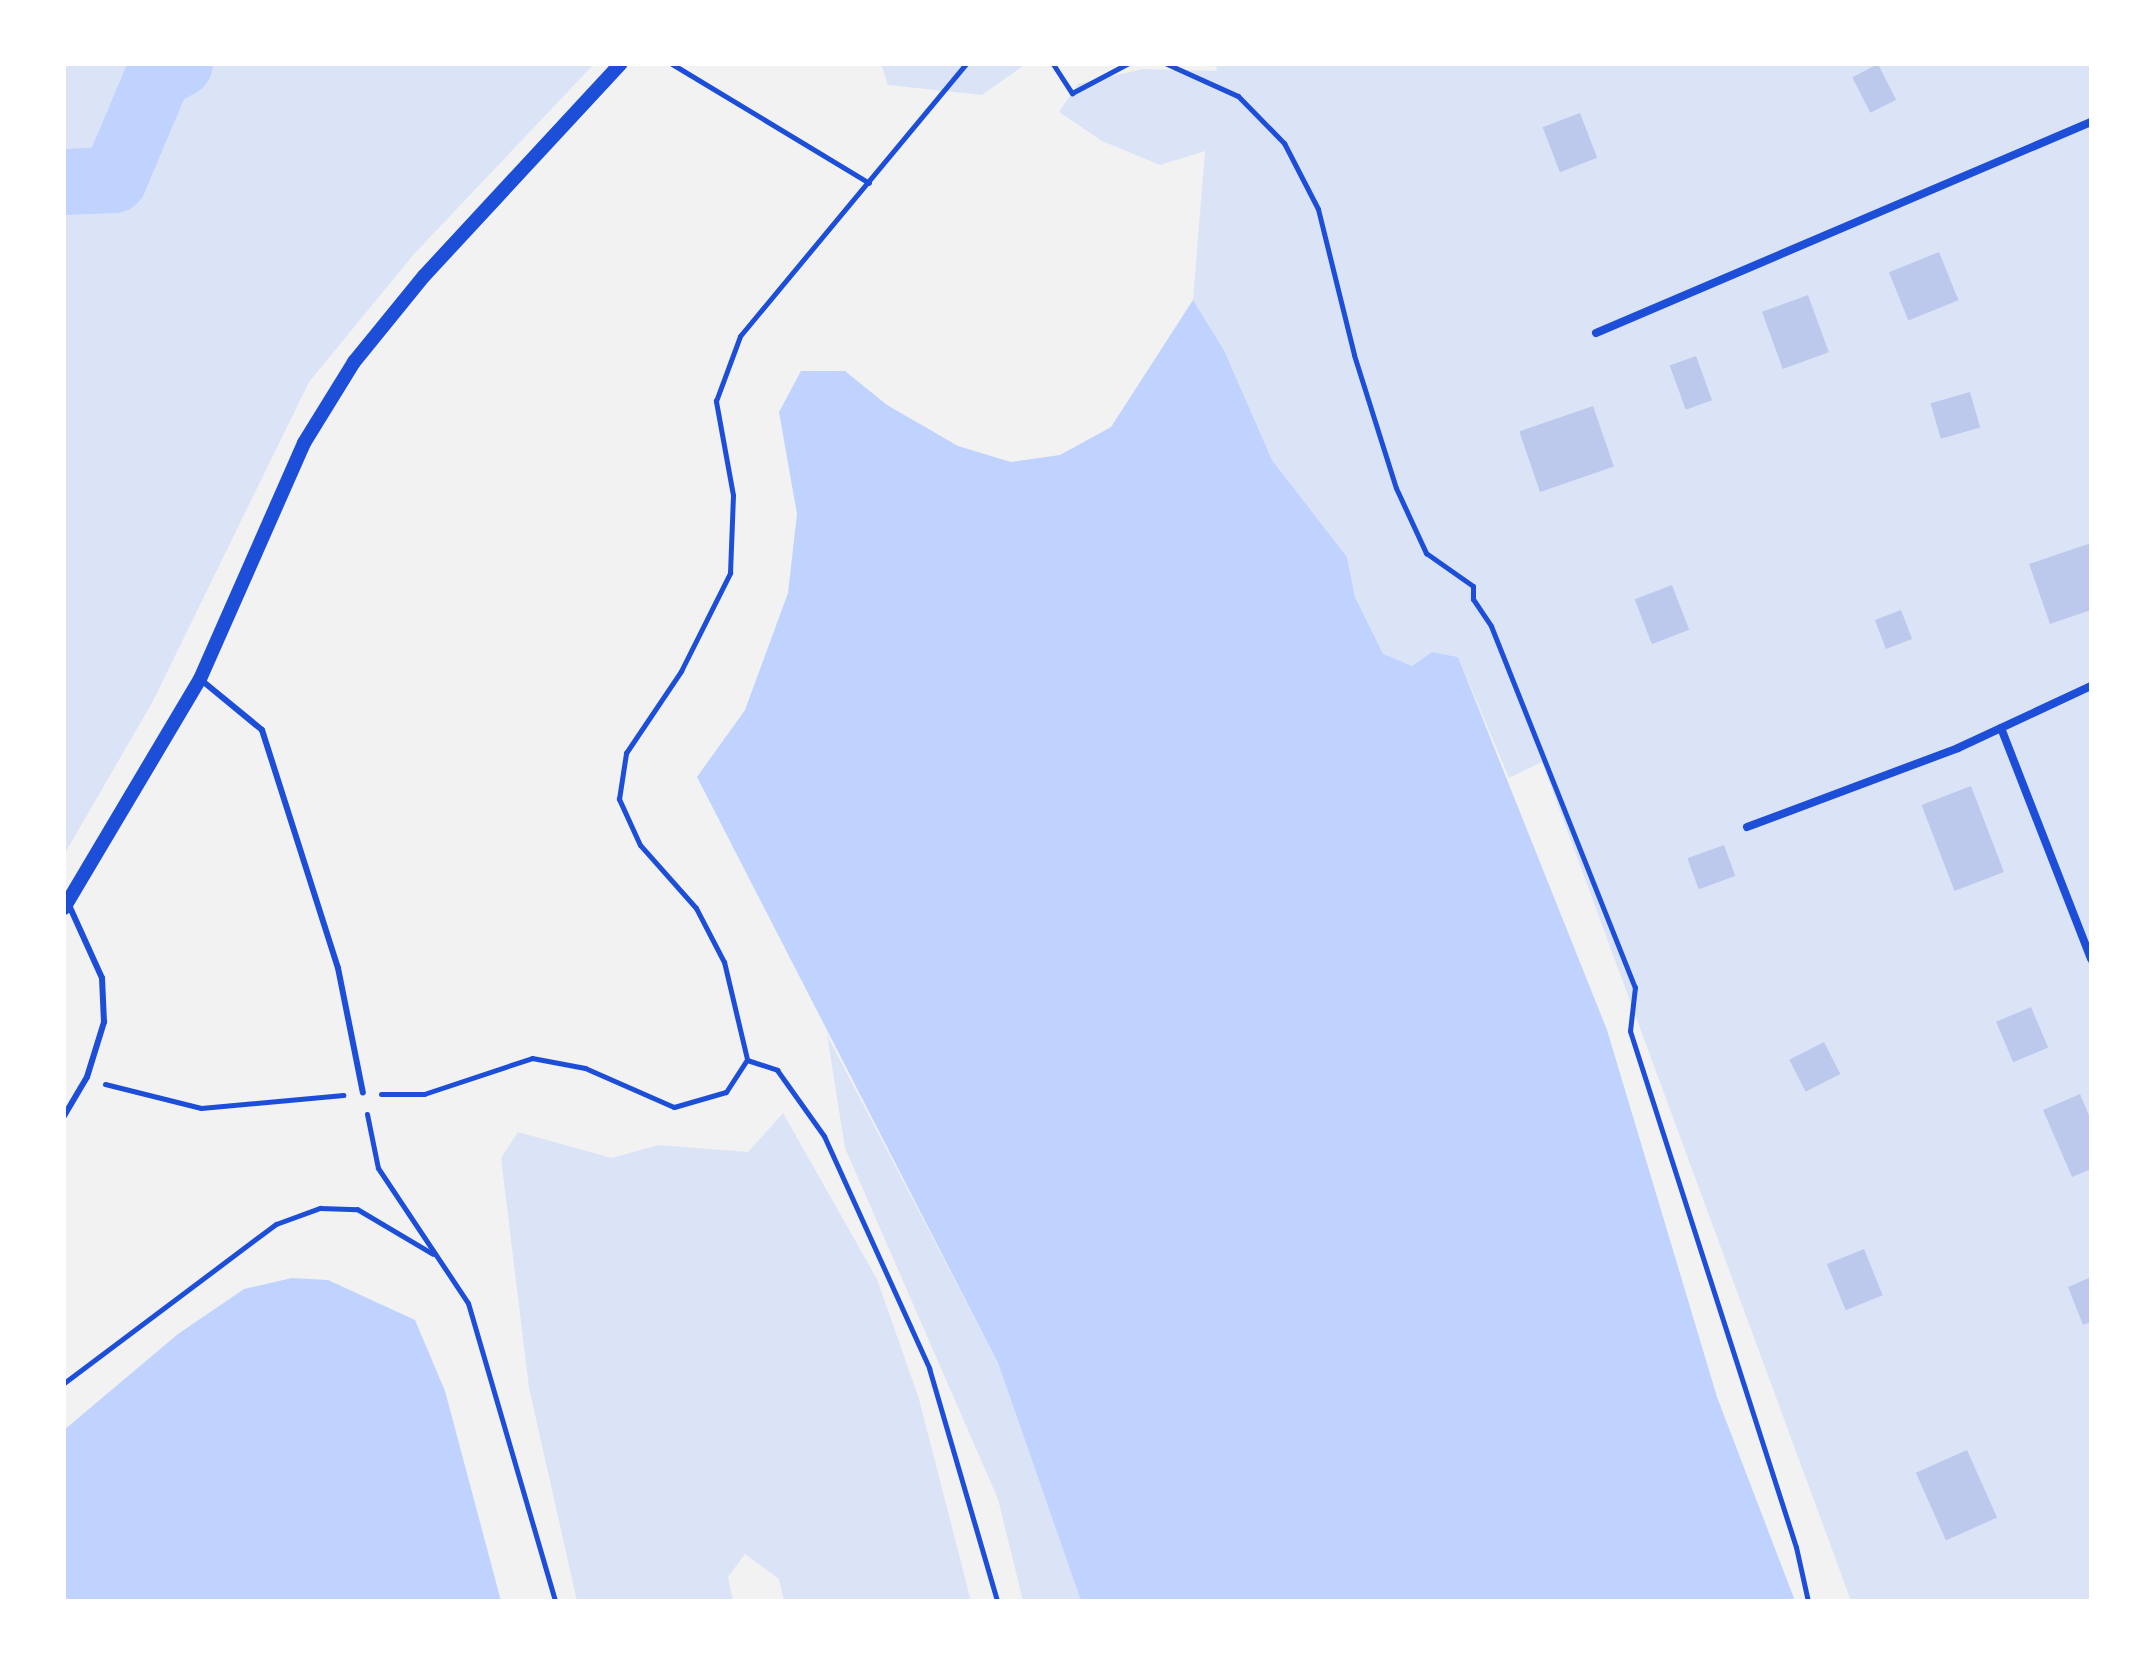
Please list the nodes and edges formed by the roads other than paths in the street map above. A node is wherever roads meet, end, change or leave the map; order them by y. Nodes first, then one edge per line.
1 (620, 64) edge
2 (2091, 122) edge
3 (1596, 333) dead end
4 (200, 679) junction
5 (2091, 686) edge
6 (2001, 728) junction
7 (1747, 827) dead end
8 (66, 906) edge
9 (2091, 959) edge
10 (363, 1093) road end
11 (64, 1116) edge

1 - 4 street
2 - 3 street
4 - 8 street
4 - 10 lane
5 - 6 street
6 - 7 street
6 - 9 street
8 - 11 lane

